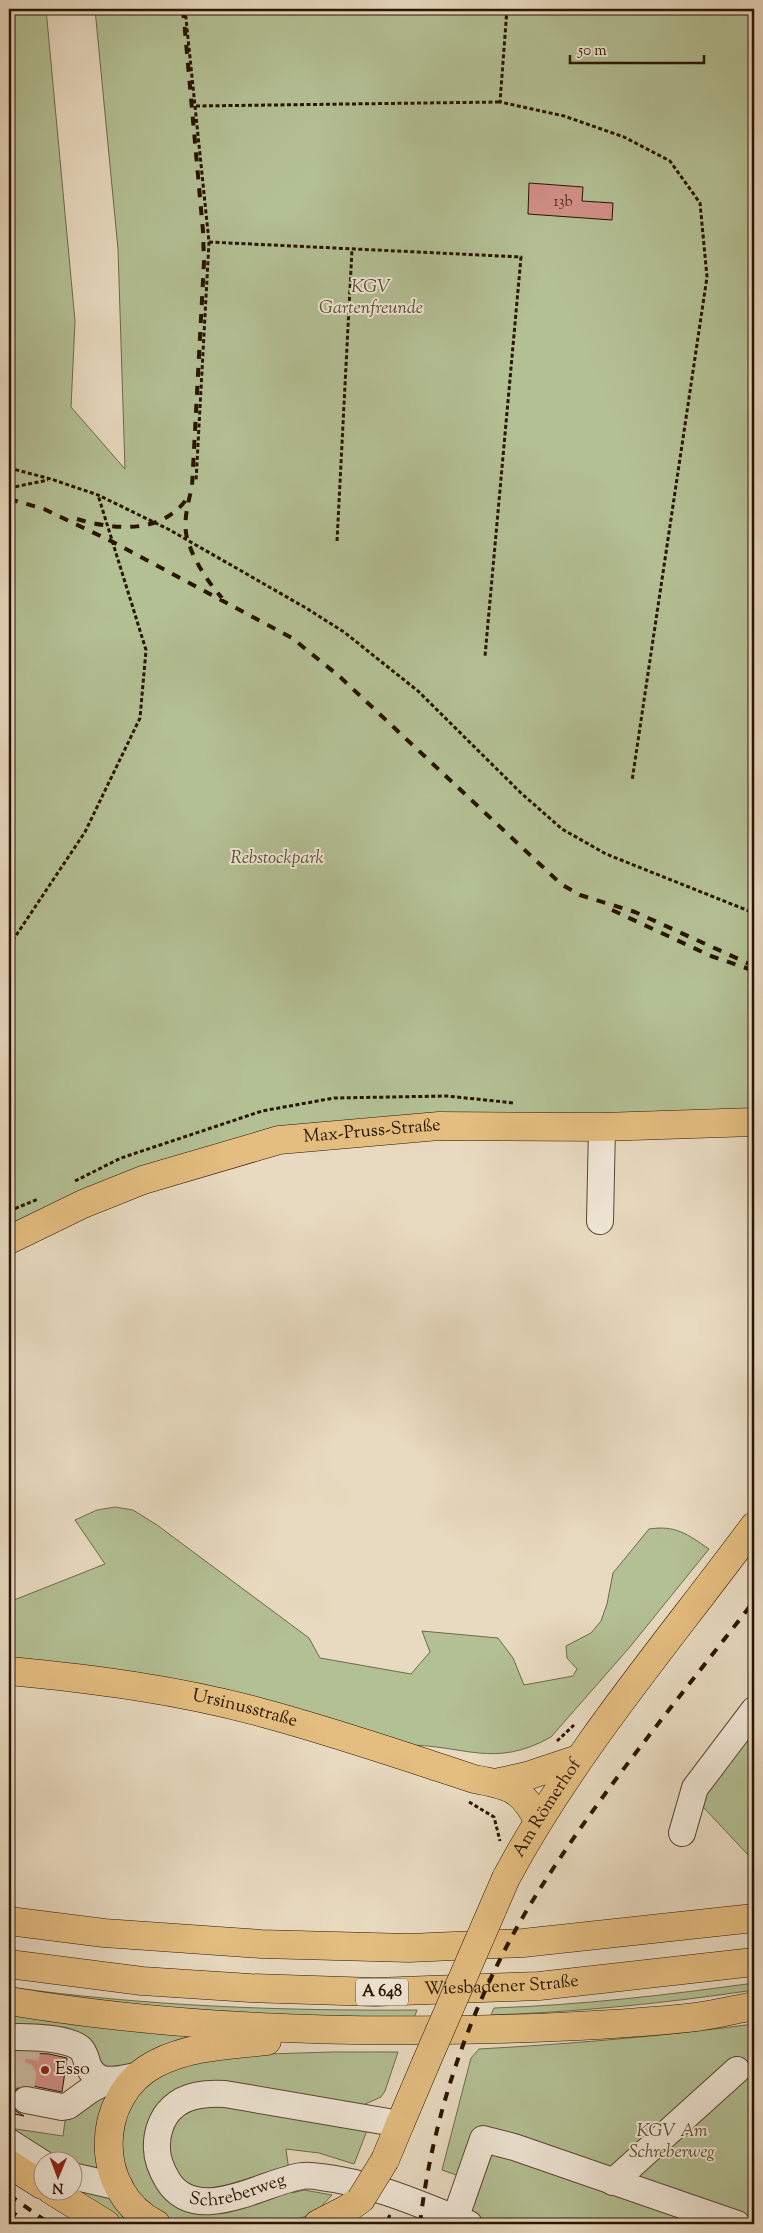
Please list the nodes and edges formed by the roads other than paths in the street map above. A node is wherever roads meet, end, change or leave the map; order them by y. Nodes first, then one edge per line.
1 (754, 1122) edge
2 (602, 1127) junction
3 (600, 1221) dead end
4 (9, 1240) edge
5 (754, 1526) edge
6 (9, 1671) edge
7 (754, 1710) edge
8 (578, 1759) junction
9 (484, 1781) junction
10 (538, 1821) junction
11 (682, 1832) dead end
12 (754, 1918) edge
13 (9, 1921) edge
14 (754, 1962) edge
15 (9, 1964) edge
16 (9, 2001) edge
17 (754, 2006) edge
18 (366, 2031) junction
19 (24, 2042) dead end
20 (737, 2070) dead end
21 (136, 2076) junction
22 (107, 2081) junction
23 (26, 2100) tunnel mouth
24 (400, 2124) junction
25 (9, 2142) edge
26 (32, 2157) edge
27 (9, 2164) edge
28 (82, 2178) edge
29 (32, 2179) edge
30 (613, 2182) junction
31 (120, 2187) junction
32 (361, 2199) junction
33 (67, 2200) edge
34 (462, 2221) edge
35 (106, 2224) edge
36 (156, 2224) edge
37 (318, 2224) edge
38 (340, 2224) edge
39 (737, 2224) edge

1 - 2 main road, Max-Pruss-Straße
2 - 3 street
2 - 4 main road, Max-Pruss-Straße
5 - 8 main road, Am Römerhof
6 - 9 main road, Ursinusstraße
7 - 11 street
8 - 9 main road
8 - 10 main road, Am Römerhof
9 - 10 main road, Ursinusstraße
10 - 24 main road, Am Römerhof, bridge
12 - 13 main road
14 - 15 main road, Wiesbadener Straße / A 648
16 - 18 main road
17 - 18 main road
18 - 21 main road
19 - 22 street
20 - 30 street
21 - 22 street
21 - 31 main road
22 - 23 street
24 - 32 main road, Am Römerhof, bridge
24 - 34 street, Schreberweg
25 - 26 street
27 - 29 main road
28 - 31 street
30 - 34 street
30 - 39 street
31 - 36 main road
32 - 37 main road
32 - 38 main road, Am Römerhof
33 - 35 main road

